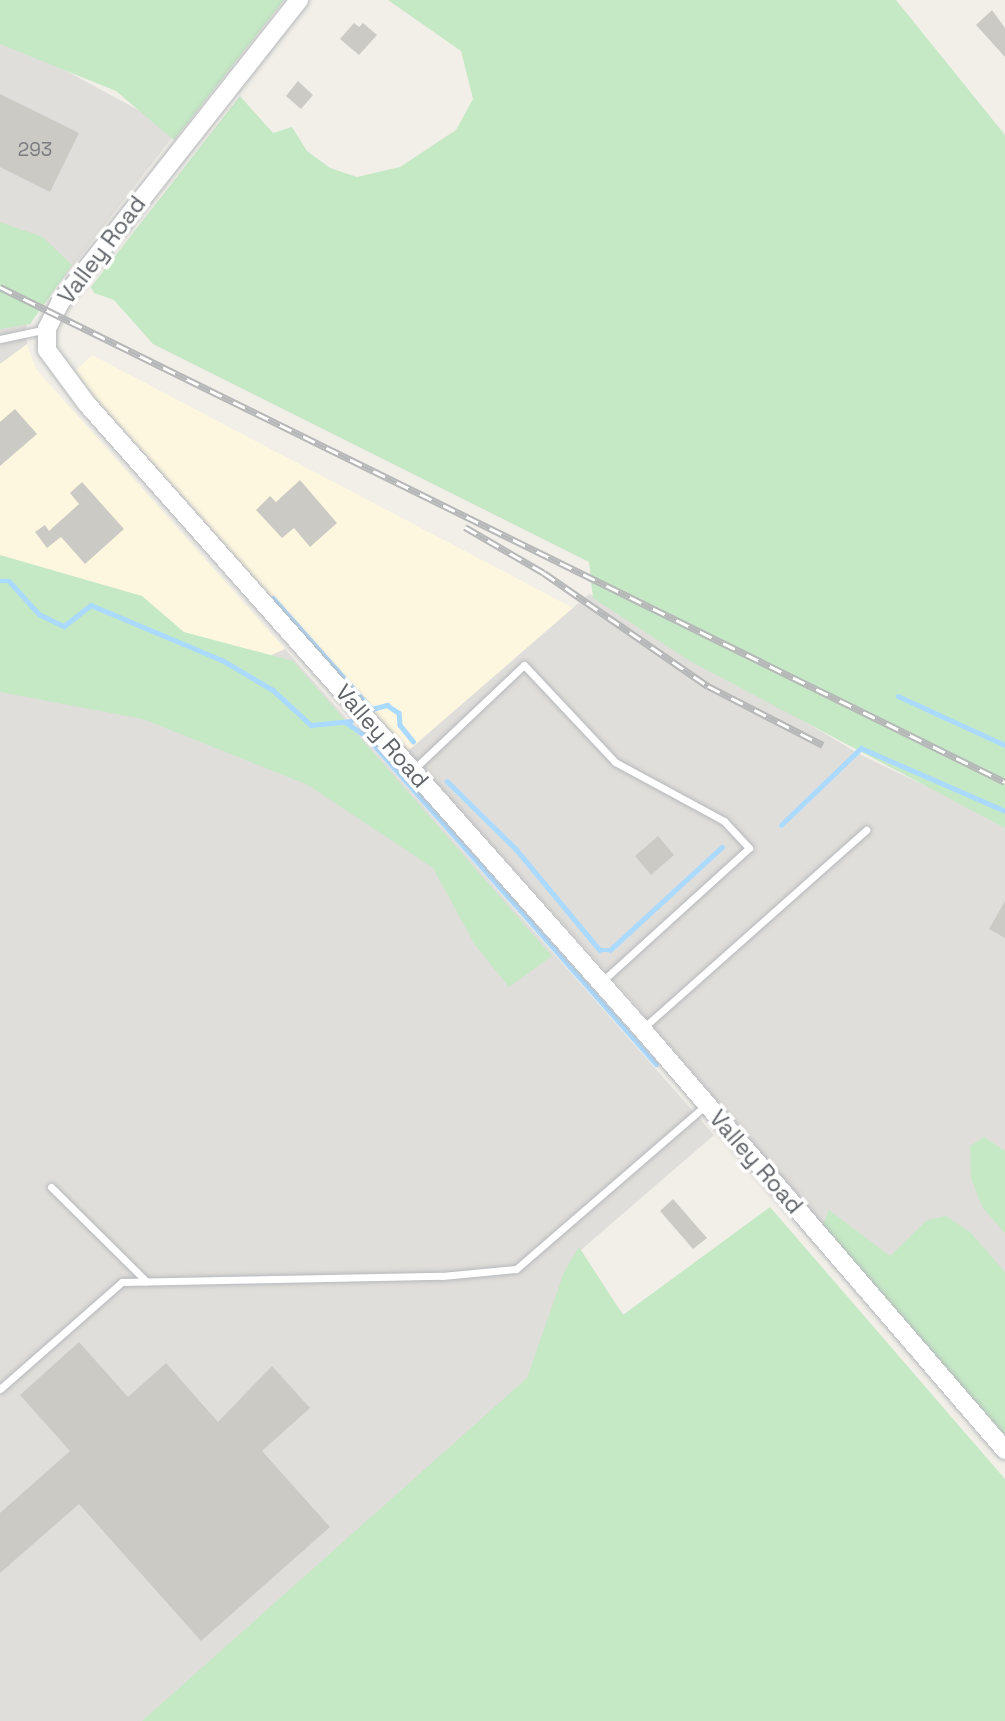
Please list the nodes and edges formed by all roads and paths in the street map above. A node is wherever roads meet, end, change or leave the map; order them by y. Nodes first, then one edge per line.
1 (299, 0) edge
2 (47, 329) junction
3 (0, 339) edge
4 (413, 770) junction
5 (866, 830) dead end
6 (601, 983) junction
7 (642, 1029) junction
8 (707, 1104) junction
9 (51, 1186) dead end
10 (146, 1282) junction
11 (0, 1389) edge
12 (1005, 1450) edge

1 - 2 street, Valley Road
2 - 3 lane
2 - 4 street, Valley Road
4 - 6 street, Valley Road
4 - 6 lane
5 - 7 lane
6 - 7 street, Valley Road
7 - 8 street, Valley Road
8 - 10 lane
8 - 12 street, Valley Road
9 - 10 lane
10 - 11 lane

